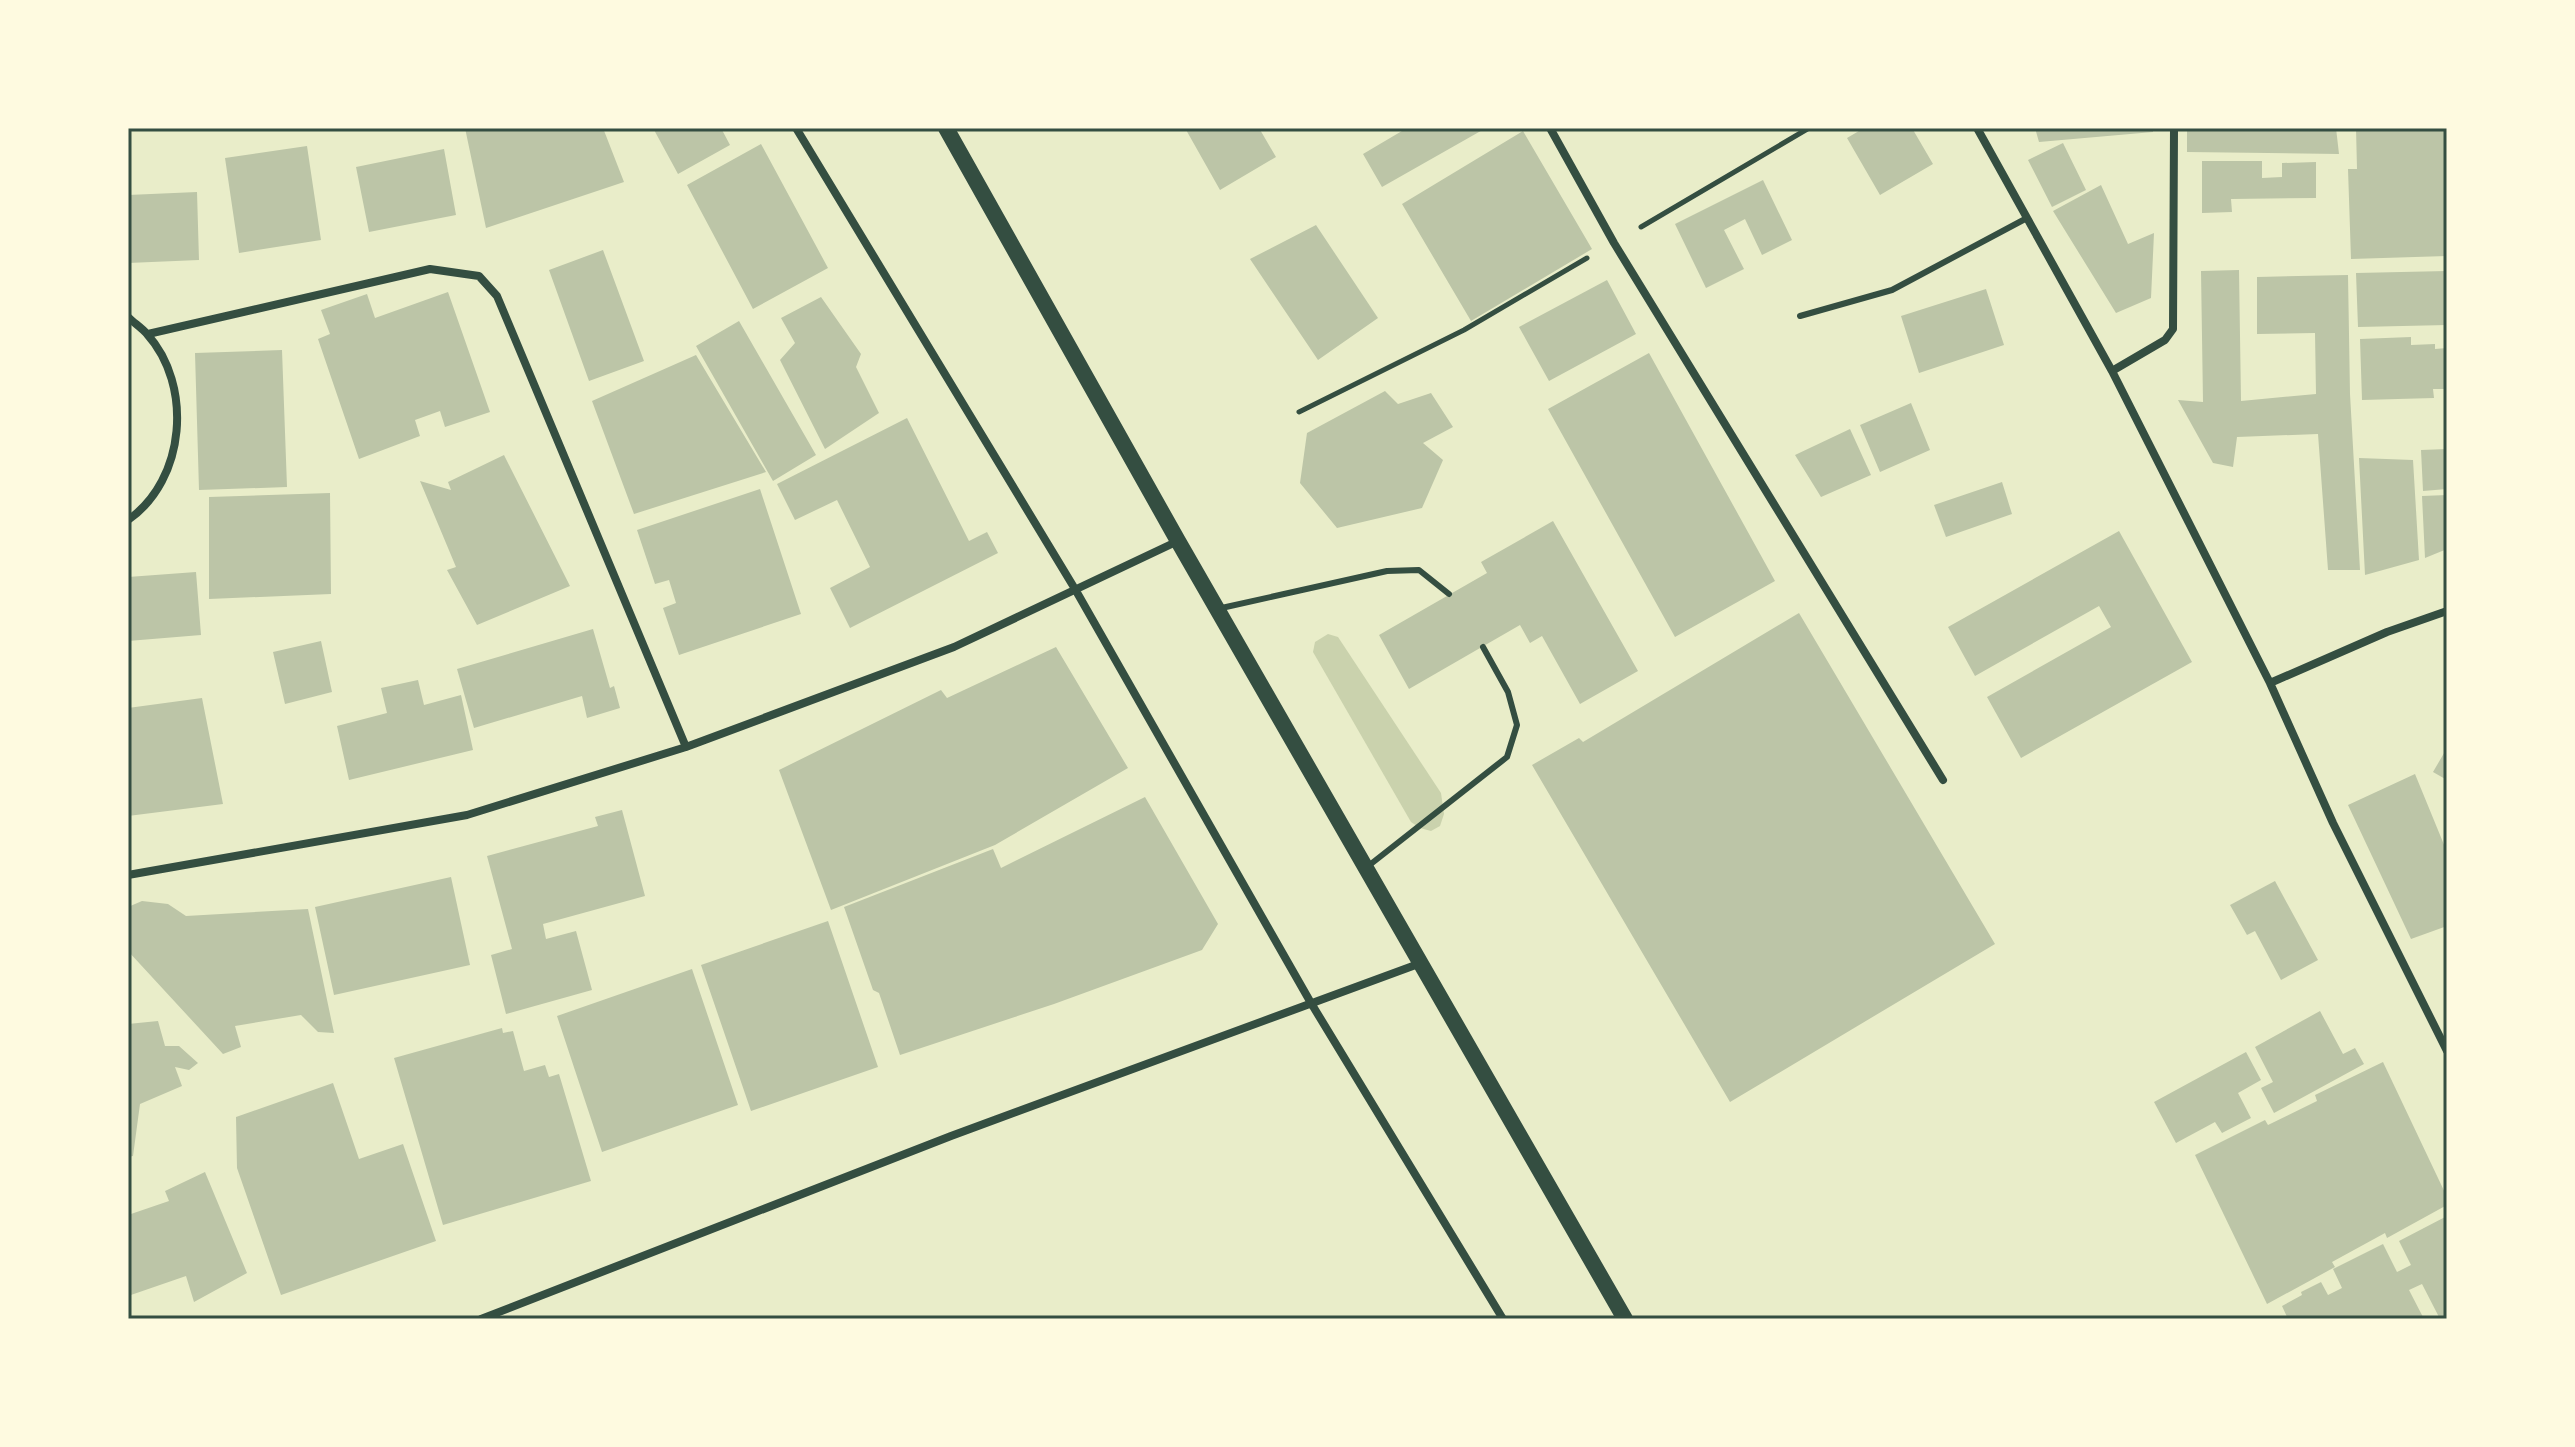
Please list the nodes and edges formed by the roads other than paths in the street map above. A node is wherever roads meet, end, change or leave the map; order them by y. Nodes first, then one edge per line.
1 (796, 128) edge
2 (946, 128) edge
3 (1550, 128) edge
4 (1977, 128) edge
5 (2174, 128) edge
6 (2027, 218) junction
7 (1800, 316) dead end
8 (128, 317) edge
9 (148, 334) junction
10 (2112, 371) junction
11 (128, 520) edge
12 (1178, 541) junction
13 (1075, 589) junction
14 (1449, 594) dead end
15 (1217, 609) junction
16 (2447, 611) edge
17 (1483, 647) dead end
18 (2270, 683) junction
19 (686, 747) junction
20 (1943, 780) dead end
21 (1367, 867) junction
22 (128, 875) edge
23 (1421, 963) junction
24 (1311, 1003) junction
25 (2447, 1051) edge
26 (481, 1319) edge
27 (1503, 1319) edge
28 (1625, 1319) edge

1 - 13 street
2 - 12 main road
3 - 20 street
4 - 6 street
5 - 10 street
6 - 7 lane
6 - 10 street
8 - 9 street
9 - 11 street
9 - 19 street
10 - 18 street
12 - 13 street
12 - 15 main road
13 - 19 street
13 - 24 street
14 - 15 lane
15 - 21 main road
16 - 18 street
17 - 21 lane
18 - 25 street
19 - 22 street
21 - 23 main road
23 - 24 street
23 - 28 main road
24 - 26 street
24 - 27 street

